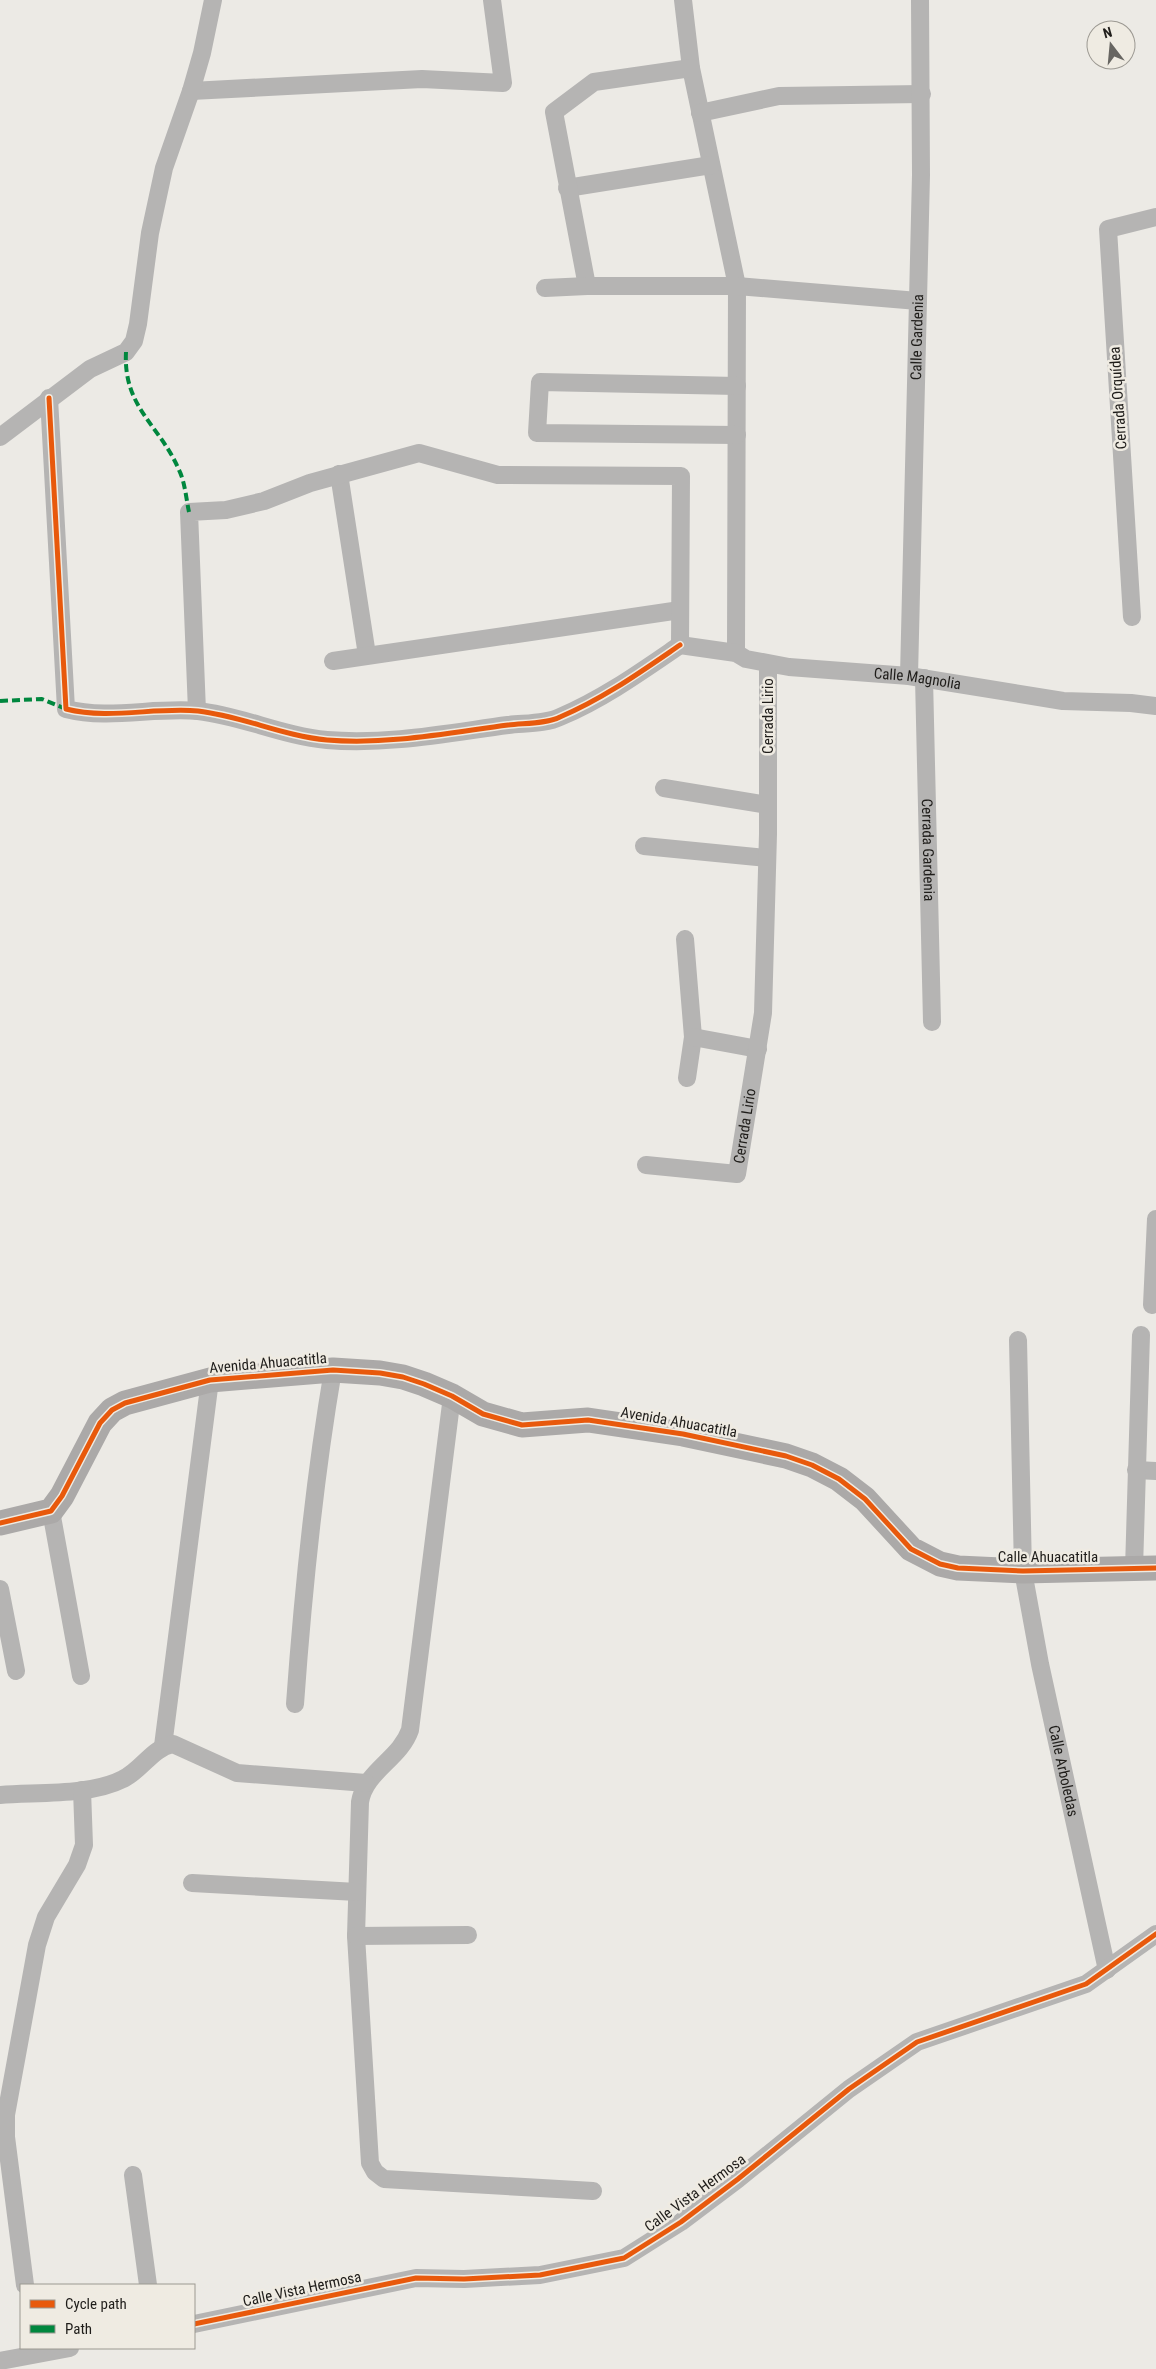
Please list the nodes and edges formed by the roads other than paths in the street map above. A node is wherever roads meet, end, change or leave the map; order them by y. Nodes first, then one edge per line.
1 (213, 0) edge
2 (492, 0) edge
3 (683, 0) edge
4 (920, 0) edge
5 (691, 68) junction
6 (191, 91) junction
7 (922, 94) junction
8 (700, 113) junction
9 (711, 165) junction
10 (567, 188) junction
11 (1156, 217) edge
12 (587, 286) junction
13 (737, 286) junction
14 (545, 288) dead end
15 (918, 301) junction
16 (737, 386) junction
17 (49, 398) junction
18 (737, 435) junction
19 (0, 437) edge
20 (338, 474) junction
21 (680, 610) junction
22 (1132, 617) dead end
23 (680, 645) junction
24 (736, 653) junction
25 (367, 655) junction
26 (332, 660) dead end
27 (768, 664) junction
28 (917, 677) junction
29 (1156, 706) edge
30 (197, 711) junction
31 (664, 788) dead end
32 (768, 805) junction
33 (644, 846) dead end
34 (767, 858) junction
35 (685, 939) dead end
36 (932, 1022) dead end
37 (693, 1037) junction
38 (758, 1049) junction
39 (687, 1078) dead end
40 (646, 1165) dead end
41 (1156, 1219) edge
42 (1152, 1305) dead end
43 (1141, 1336) dead end
44 (1018, 1340) dead end
45 (333, 1370) junction
46 (210, 1380) junction
47 (452, 1396) junction
48 (1136, 1470) junction
49 (1156, 1470) edge
50 (51, 1511) junction
51 (0, 1523) edge
52 (940, 1564) joint
53 (1145, 1568) edge
54 (1023, 1571) junction
55 (0, 1589) edge
56 (16, 1671) dead end
57 (81, 1676) dead end
58 (295, 1704) dead end
59 (163, 1746) junction
60 (366, 1783) junction
61 (82, 1790) junction
62 (0, 1795) edge
63 (192, 1883) dead end
64 (357, 1892) junction
65 (1156, 1934) edge
66 (468, 1935) dead end
67 (356, 1936) junction
68 (1107, 1970) junction
69 (132, 2175) dead end
70 (593, 2191) dead end
71 (25, 2284) edge
72 (148, 2284) edge
73 (195, 2324) edge
74 (58, 2349) edge
75 (33, 2351) edge
76 (0, 2361) edge

1 - 6 street
2 - 6 street
3 - 5 street
4 - 7 street, Calle Gardenia
5 - 8 street
5 - 10 street
6 - 17 street
7 - 8 street
7 - 15 street, Calle Gardenia
8 - 9 street
9 - 10 street
9 - 13 street
10 - 12 street
11 - 22 street, Cerrada Orquídea
12 - 13 street
12 - 14 street
13 - 15 street
13 - 16 street
15 - 28 street, Calle Gardenia
16 - 18 street
16 - 18 street
17 - 19 street
17 - 30 street
18 - 24 street
20 - 21 street
20 - 25 street
20 - 30 street
21 - 23 street
21 - 25 street
23 - 24 street, Calle Magnolia
23 - 30 street
24 - 27 street, Calle Magnolia
25 - 26 street
27 - 28 street, Calle Magnolia
27 - 32 street, Cerrada Lirio
28 - 29 street, Calle Magnolia
28 - 36 street, Cerrada Gardenia
31 - 32 street
32 - 34 street, Cerrada Lirio
33 - 34 street
34 - 38 street, Cerrada Lirio
35 - 37 street
37 - 38 street
37 - 39 street
38 - 40 street, Cerrada Lirio
41 - 42 street
43 - 48 street
44 - 54 street, Calle Arboledas
45 - 46 street, Avenida Ahuacatitla
45 - 47 street, Avenida Ahuacatitla
45 - 58 street
46 - 50 street, Avenida Ahuacatitla
46 - 59 street
47 - 52 street, Avenida Ahuacatitla
47 - 60 street
48 - 49 street
48 - 53 street
50 - 51 street
50 - 57 street
52 - 54 street, Calle Ahuacatitla
53 - 54 street, Calle Ahuacatitla
54 - 68 street, Calle Arboledas
55 - 56 street
59 - 60 street
59 - 61 street
60 - 64 street
61 - 62 street
61 - 71 street
63 - 64 street
64 - 67 street
65 - 68 street, Calle Vista Hermosa
66 - 67 street
67 - 70 street
68 - 73 street, Calle Vista Hermosa
69 - 72 street
74 - 75 street
75 - 76 street

